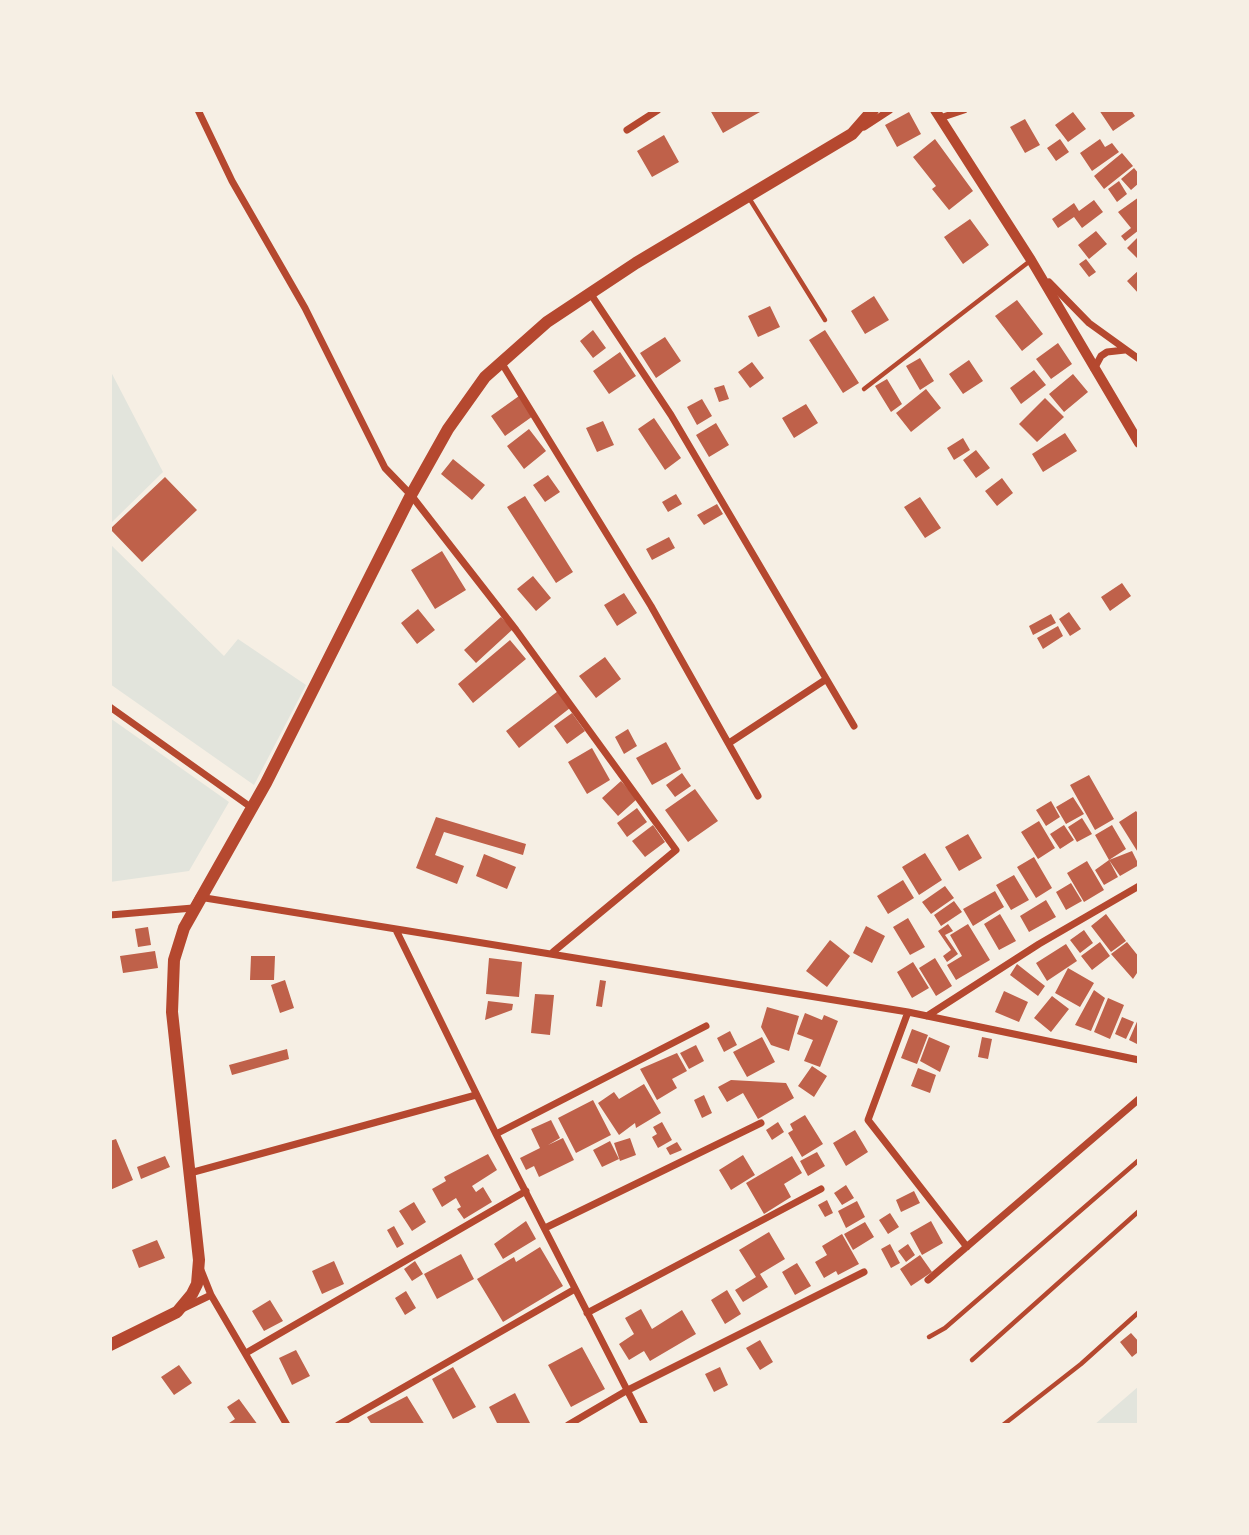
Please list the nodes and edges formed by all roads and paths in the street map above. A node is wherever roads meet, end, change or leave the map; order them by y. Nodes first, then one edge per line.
1 (198, 110) edge
2 (658, 110) edge
3 (873, 110) edge
4 (890, 110) edge
5 (964, 110) edge
6 (937, 114) edge
7 (627, 130) dead end
8 (852, 134) junction
9 (748, 198) junction
10 (1031, 260) junction
11 (589, 292) junction
12 (825, 320) dead end
13 (1128, 351) junction
14 (1139, 359) edge
15 (501, 361) junction
16 (1094, 369) junction
17 (864, 389) dead end
18 (1139, 443) edge
19 (411, 495) junction
20 (825, 681) junction
21 (110, 707) edge
22 (854, 726) dead end
23 (729, 743) junction
24 (758, 796) dead end
25 (252, 808) junction
26 (1139, 886) edge
27 (196, 902) junction
28 (110, 915) edge
29 (396, 930) junction
30 (553, 952) junction
31 (908, 1012) junction
32 (927, 1016) junction
33 (706, 1026) dead end
34 (1139, 1060) edge
35 (476, 1095) junction
36 (1139, 1099) edge
37 (761, 1123) dead end
38 (496, 1135) junction
39 (1139, 1160) edge
40 (190, 1173) junction
41 (821, 1189) dead end
42 (526, 1191) junction
43 (1139, 1211) edge
44 (545, 1228) junction
45 (967, 1247) junction
46 (199, 1261) junction
47 (864, 1272) dead end
48 (928, 1280) dead end
49 (575, 1289) junction
50 (211, 1294) junction
51 (177, 1312) junction
52 (1139, 1312) edge
53 (587, 1313) junction
54 (929, 1337) dead end
55 (110, 1345) edge
56 (246, 1353) junction
57 (972, 1360) dead end
58 (626, 1391) junction
59 (288, 1425) edge
60 (338, 1425) edge
61 (568, 1425) edge
62 (645, 1425) edge
63 (1003, 1425) edge

1 - 19 street
2 - 7 street
3 - 8 main road
4 - 8 street
5 - 6 street
6 - 10 street
8 - 9 main road
9 - 11 main road
9 - 12 lane
10 - 13 street
10 - 16 street
10 - 17 lane
11 - 15 main road
11 - 20 street
13 - 14 street
13 - 16 street
15 - 19 main road
15 - 23 street
16 - 18 street
19 - 25 main road
19 - 30 street
20 - 22 street
20 - 23 street
21 - 25 street
23 - 24 street
25 - 27 main road
26 - 32 street
27 - 28 street
27 - 29 street
27 - 40 main road
29 - 30 street
29 - 35 street
30 - 31 street
31 - 32 street
31 - 45 street
32 - 34 street
33 - 38 street
35 - 38 street
35 - 40 street
36 - 45 street
37 - 44 street
38 - 42 street
39 - 54 lane
40 - 46 main road
41 - 53 street
42 - 44 street
42 - 56 street
43 - 57 lane
44 - 49 street
45 - 48 street
46 - 50 street
46 - 51 main road
47 - 58 street
49 - 53 street
49 - 60 street
50 - 51 street
50 - 56 street
51 - 55 main road
52 - 63 lane
53 - 58 street
56 - 59 street
58 - 61 street
58 - 62 street

